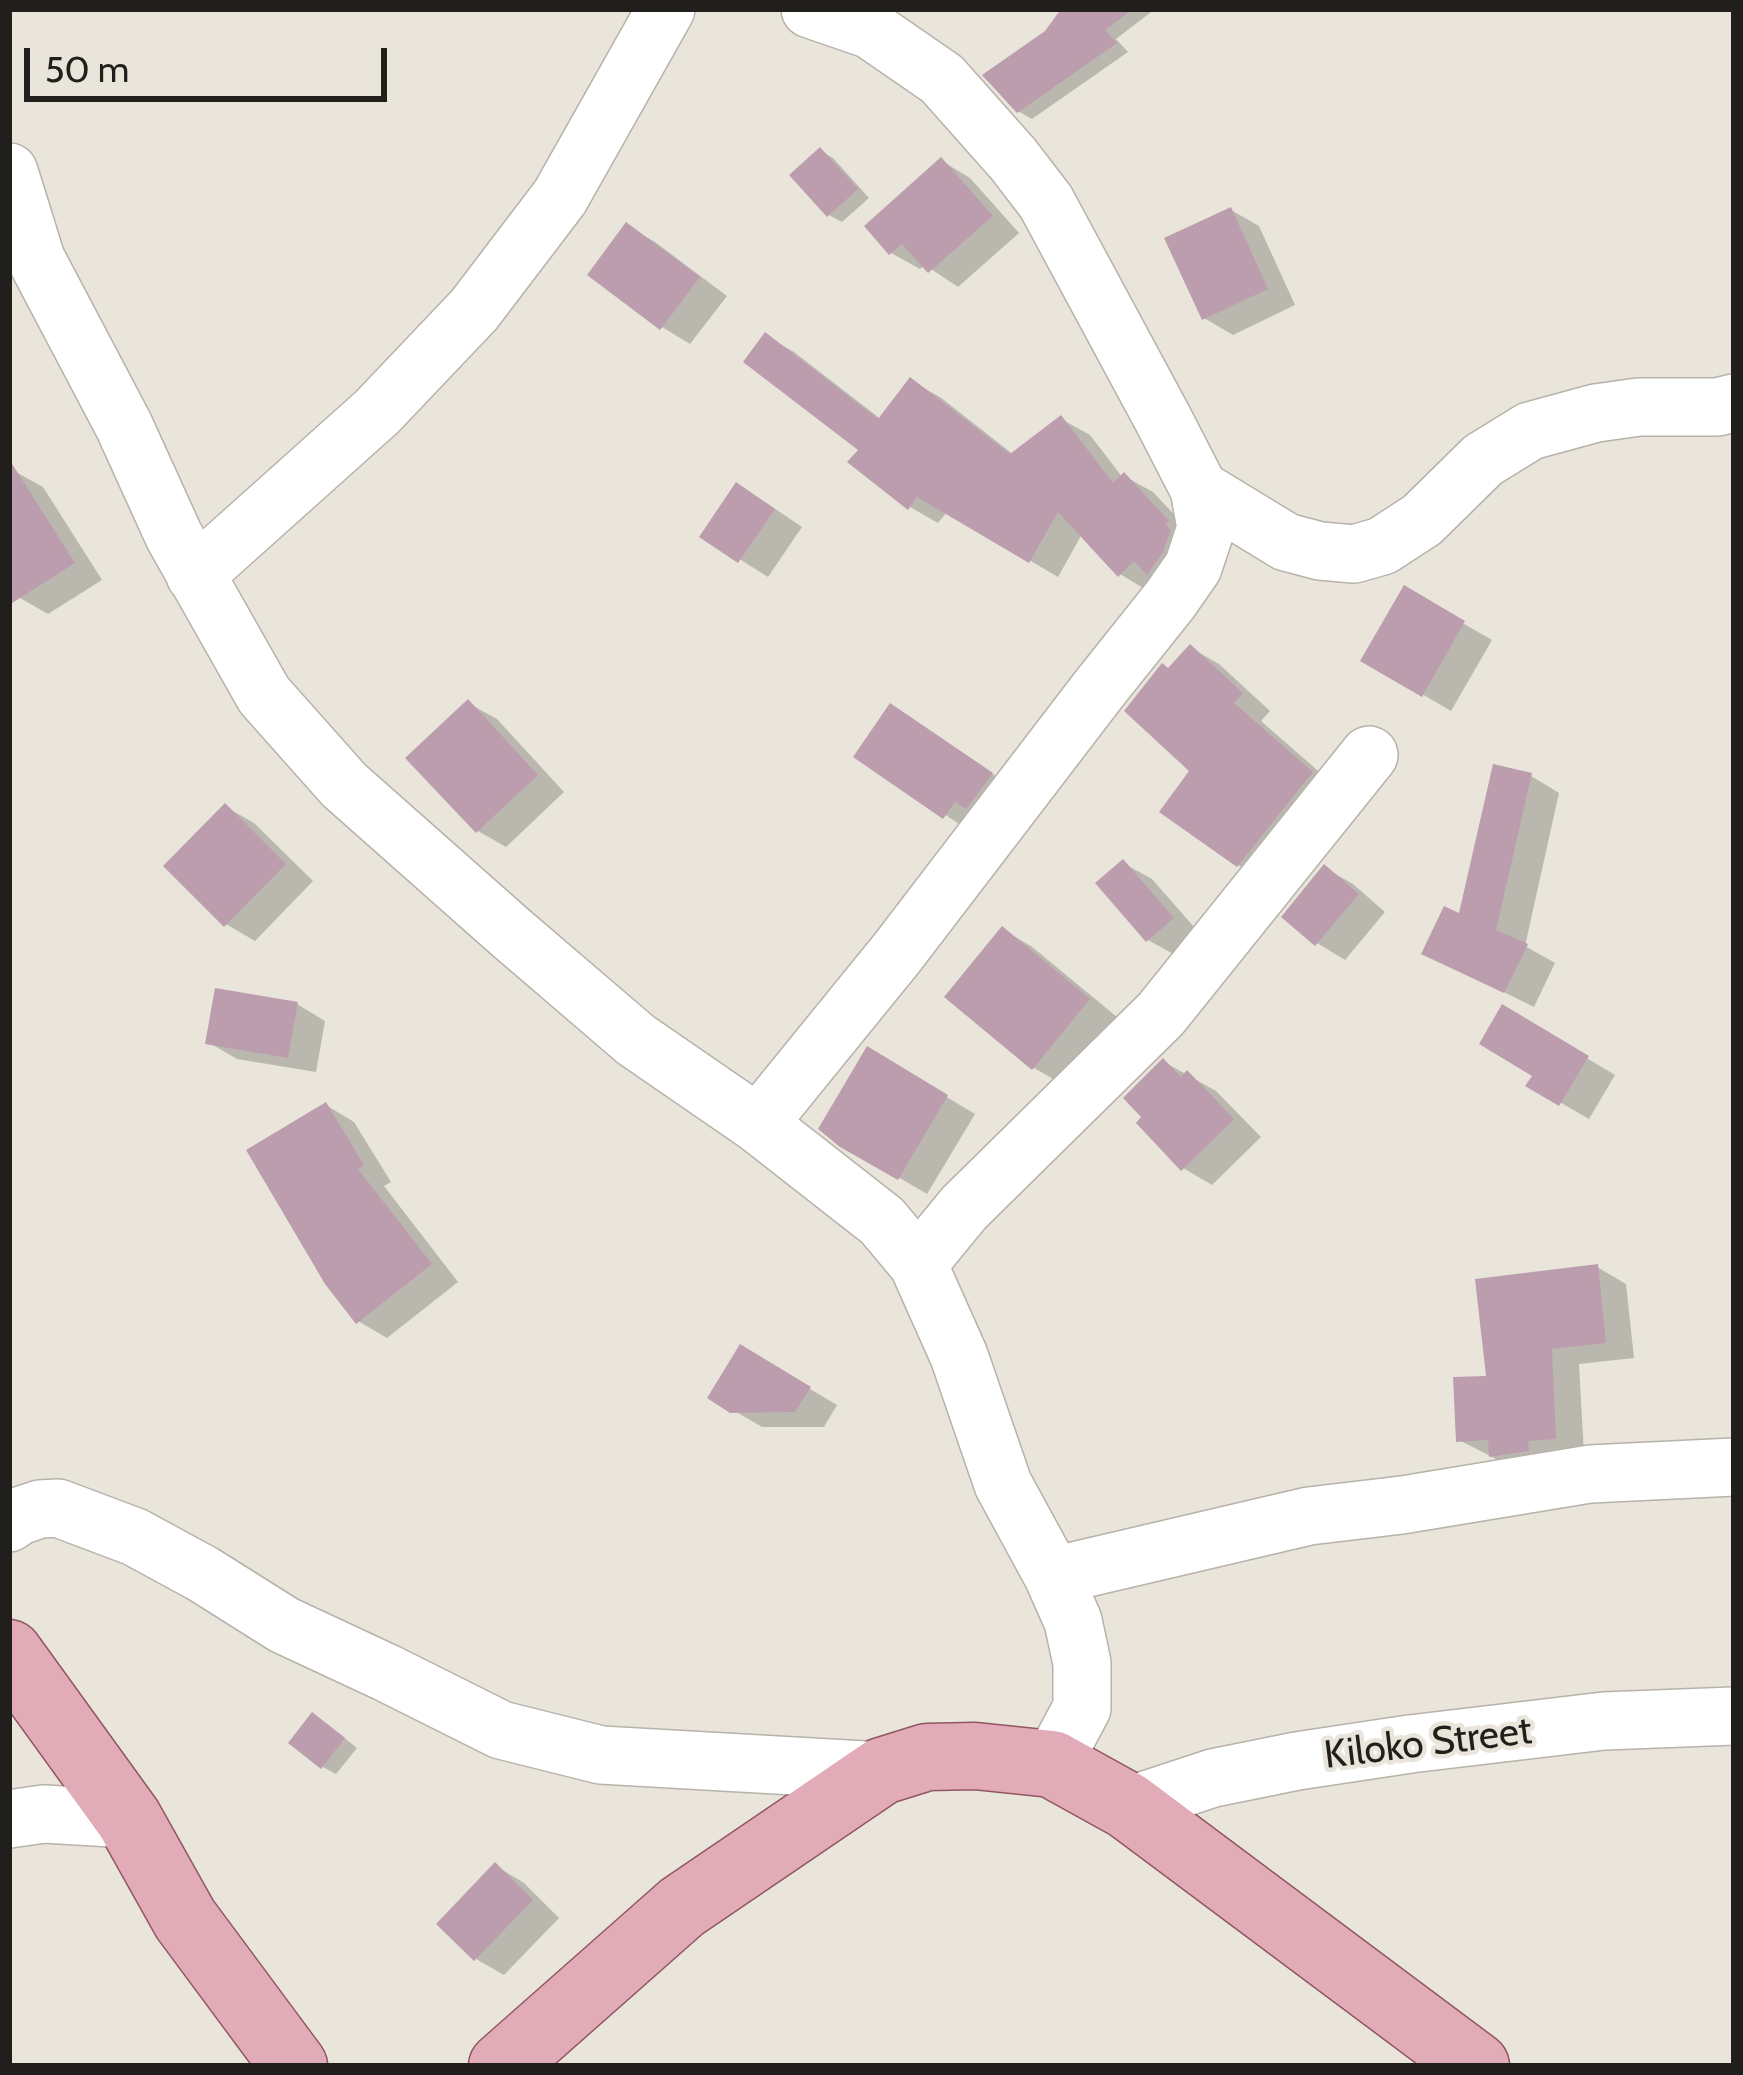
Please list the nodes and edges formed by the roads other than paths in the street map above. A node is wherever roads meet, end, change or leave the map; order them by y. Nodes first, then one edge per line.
1 (666, 9) edge
2 (810, 9) edge
3 (9, 172) edge
4 (1734, 403) edge
5 (1199, 489) junction
6 (195, 574) junction
7 (1369, 755) dead end
8 (758, 1124) junction
9 (919, 1264) junction
10 (1734, 1467) edge
11 (9, 1523) edge
12 (1053, 1576) junction
13 (9, 1653) edge
14 (1734, 1716) edge
15 (1052, 1764) junction
16 (882, 1771) junction
17 (1128, 1806) junction
18 (9, 1819) edge
19 (129, 1819) junction
20 (294, 2066) edge
21 (502, 2066) edge
22 (1476, 2066) edge

1 - 6 street
2 - 5 street
3 - 6 street
4 - 5 street
5 - 8 street
6 - 8 street
7 - 9 street
8 - 9 street
9 - 12 street
10 - 12 street
11 - 16 street
12 - 15 street
13 - 19 main road
14 - 17 street, Kiloko Street
15 - 16 main road
15 - 17 main road
16 - 21 main road
17 - 22 main road
18 - 19 street
19 - 20 main road

